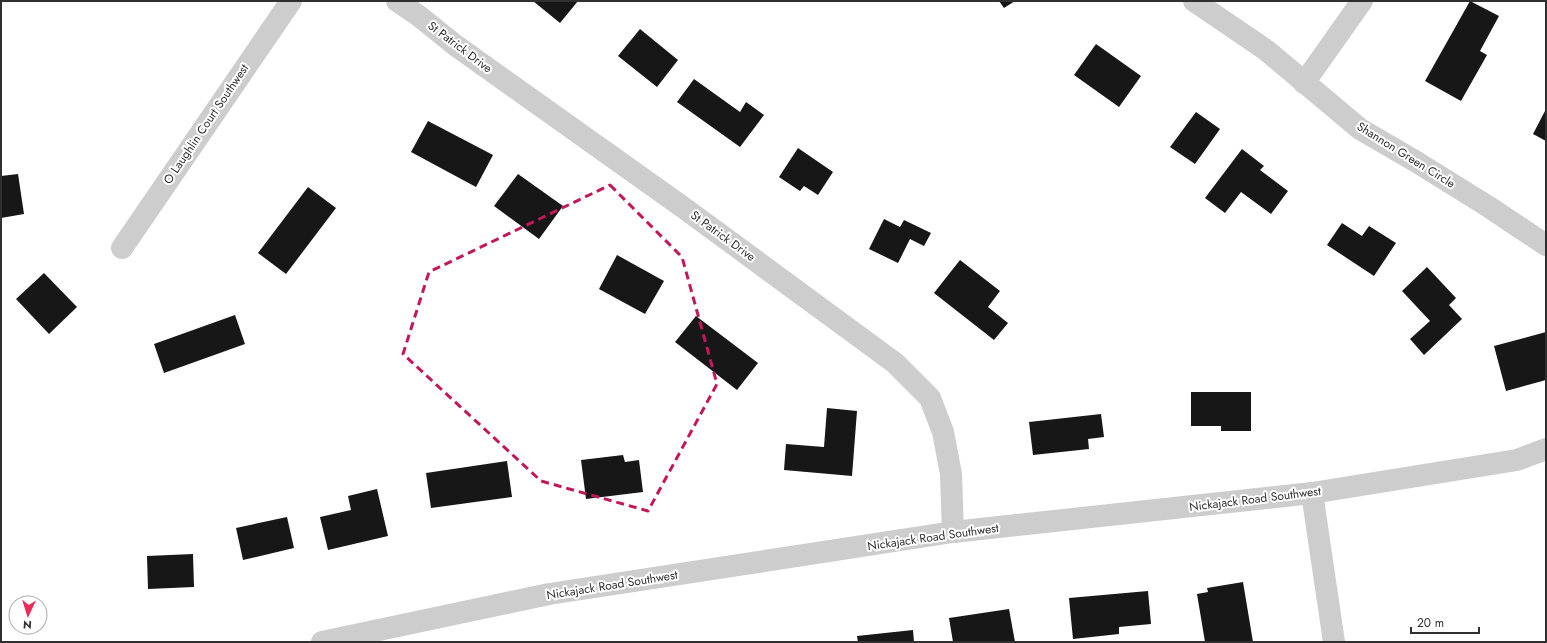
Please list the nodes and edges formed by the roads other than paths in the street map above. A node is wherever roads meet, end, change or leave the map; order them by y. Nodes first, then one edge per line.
1 (291, 1) edge
2 (397, 1) edge
3 (1194, 1) edge
4 (1362, 1) edge
5 (1304, 82) junction
6 (1546, 246) edge
7 (122, 248) dead end
8 (1546, 449) edge
9 (1312, 492) junction
10 (953, 532) junction
11 (322, 642) edge
12 (1334, 642) edge

1 - 7 street, O Laughlin Court Southwest
2 - 10 street, St Patrick Drive
3 - 5 street, Shannon Green Circle
4 - 5 street
5 - 6 street, Shannon Green Circle
8 - 9 street, Nickajack Road Southwest
9 - 10 street, Nickajack Road Southwest
9 - 12 street
10 - 11 street, Nickajack Road Southwest

